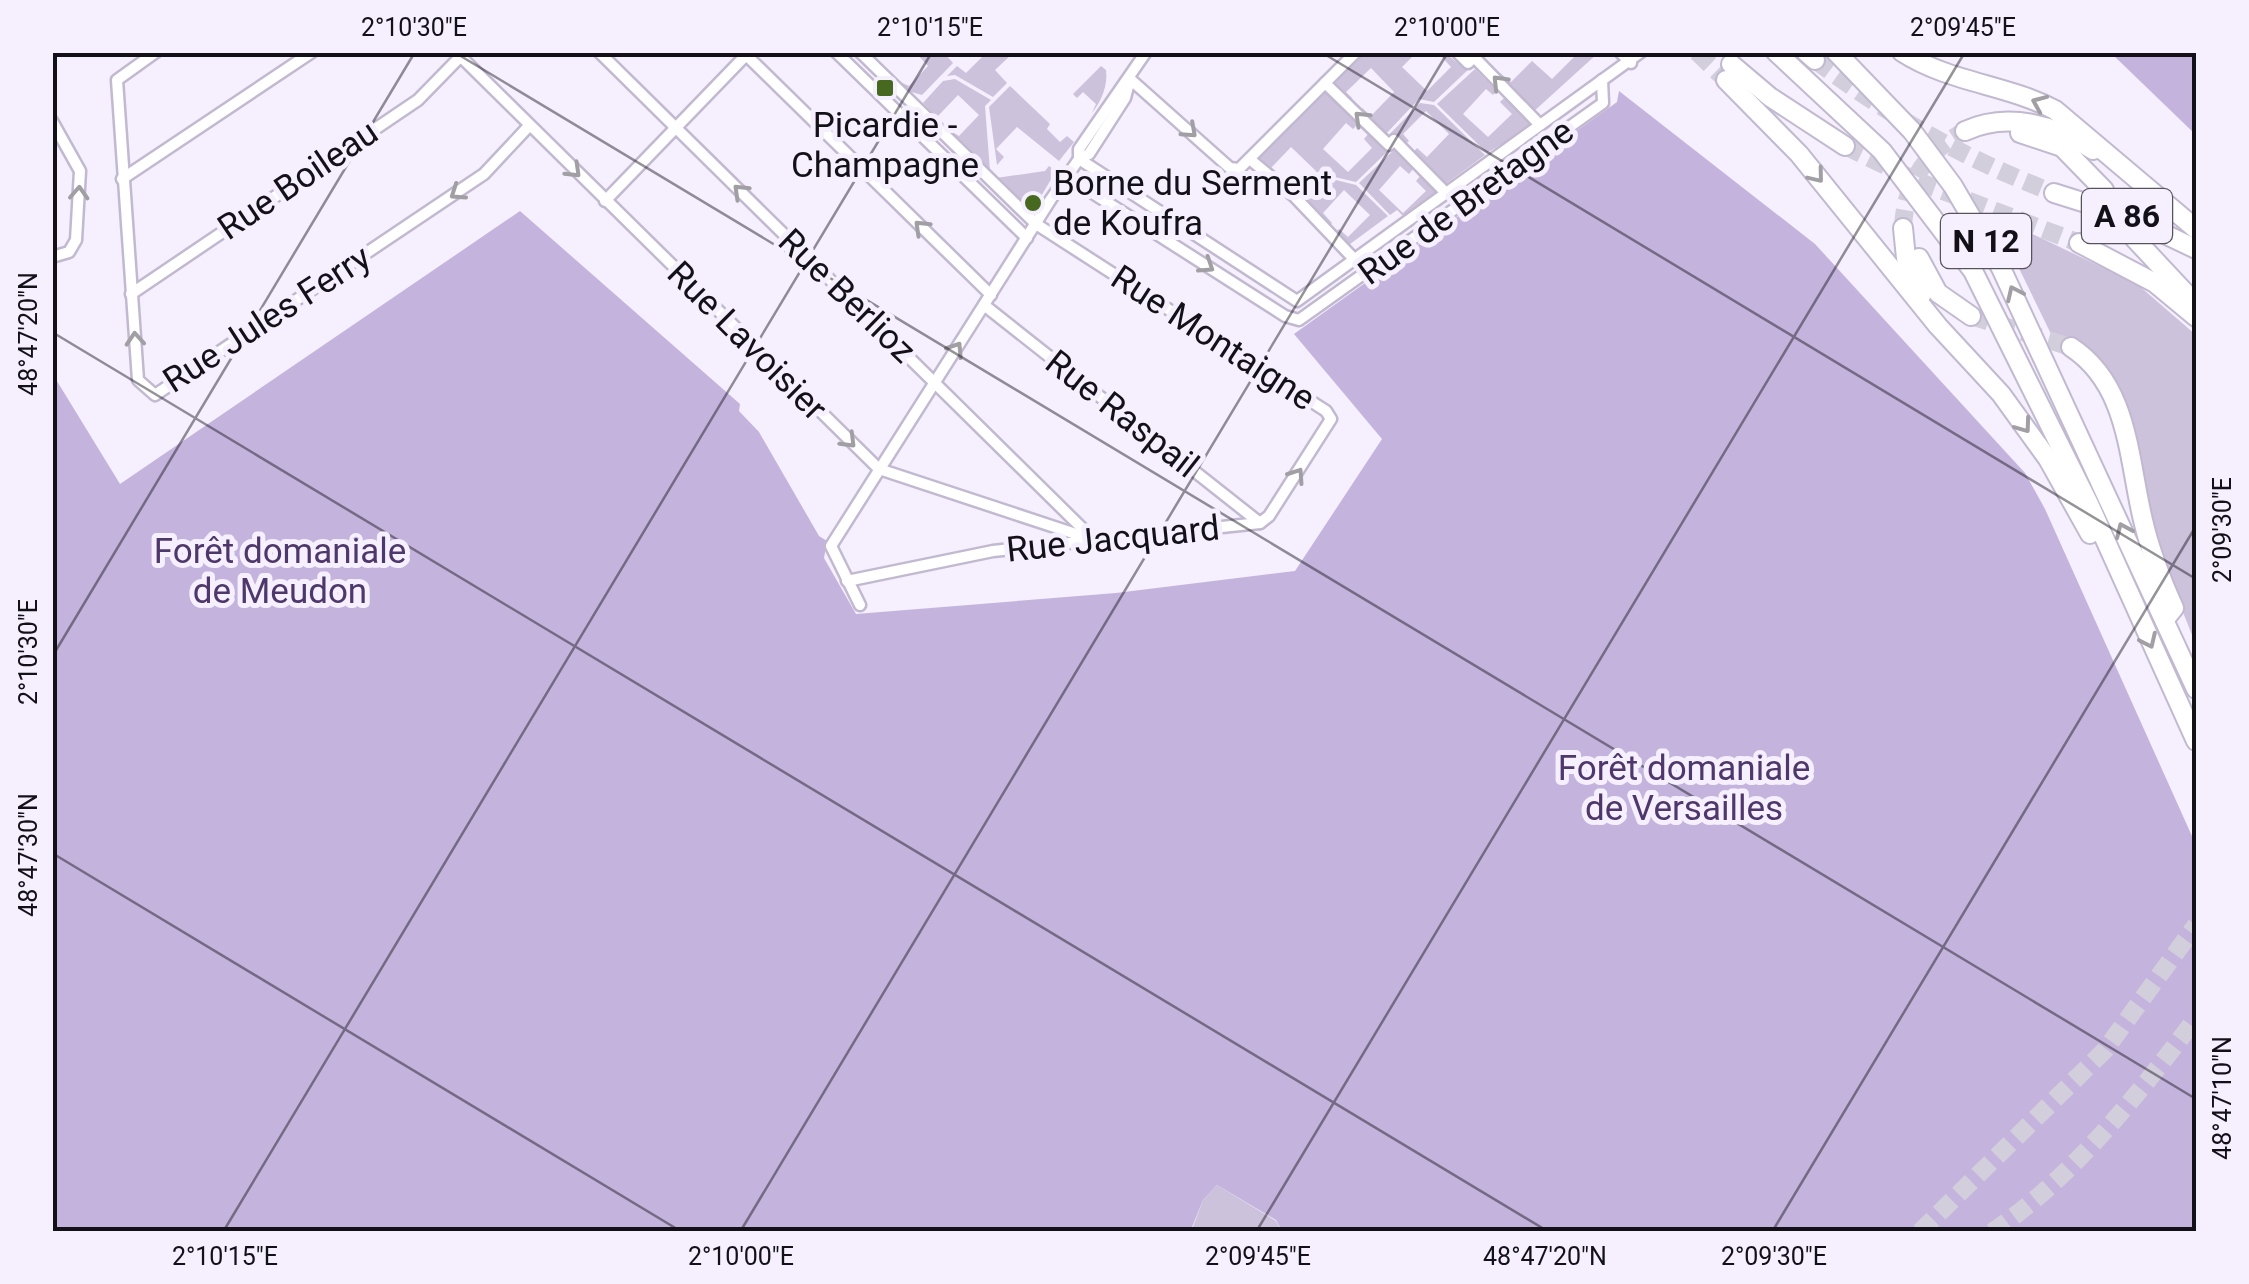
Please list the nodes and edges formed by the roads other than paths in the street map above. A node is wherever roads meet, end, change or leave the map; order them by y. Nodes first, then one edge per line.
1 (156, 52) edge
2 (312, 52) edge
3 (599, 52) edge
4 (836, 52) edge
5 (860, 52) edge
6 (1457, 52) edge
7 (1620, 52) edge
8 (1642, 52) edge
9 (1776, 52) edge
10 (1836, 52) edge
11 (1854, 52) edge
12 (1902, 52) edge
13 (1145, 53) edge
14 (746, 54) edge
15 (1351, 54) edge
16 (457, 55) edge
17 (1631, 63) junction
18 (1130, 78) junction
19 (1602, 80) junction
20 (1325, 83) junction
21 (1873, 87) junction
22 (52, 121) edge
23 (1540, 125) junction
24 (674, 126) junction
25 (528, 127) junction
26 (1844, 151) tunnel mouth
27 (1079, 159) junction
28 (1252, 161) junction
29 (1066, 176) junction
30 (122, 178) junction
31 (2104, 190) dead end
32 (1446, 193) junction
33 (2054, 193) tunnel mouth
34 (604, 200) junction
35 (1036, 224) junction
36 (2196, 229) edge
37 (1027, 238) junction
38 (2134, 238) dead end
39 (2080, 243) tunnel mouth
40 (2196, 249) edge
41 (52, 257) edge
42 (1354, 259) junction
43 (132, 294) junction
44 (987, 300) junction
45 (1297, 301) junction
46 (2196, 305) edge
47 (1285, 316) junction
48 (1308, 316) junction
49 (1970, 316) tunnel mouth
50 (2196, 318) edge
51 (2071, 347) tunnel mouth
52 (935, 382) junction
53 (2001, 394) junction
54 (1331, 425) joint
55 (879, 470) junction
56 (1260, 523) junction
57 (1094, 540) junction
58 (2108, 552) junction
59 (847, 581) junction
60 (860, 605) dead end
61 (2165, 619) junction
62 (2196, 689) edge
63 (2196, 740) edge

1 - 30 street, Rue Jules Ferry
2 - 30 street
3 - 24 street, Rue Berlioz
4 - 37 street
5 - 35 street, Rue Montaigne
23 -> 6 street
7 - 17 street
8 - 17 street, Rue de Bretagne
9 - 58 highway, N 12
10 - 21 highway, N 12
11 - 21 highway
36 -> 12 highway
13 - 18 street
14 - 24 street
44 -> 14 street, Rue Raspail
15 - 20 street
16 - 25 street, Rue Lavoisier
16 - 43 street, Rue Boileau
17 - 19 street, Rue de Bretagne
18 - 27 street
18 -> 28 street
19 - 23 street, Rue de Bretagne
19 - 48 street, Rue de Bretagne
20 - 28 street
32 -> 20 street
61 -> 21 highway, N 12
41 -> 22 street
23 - 32 street, Rue de Bretagne
24 - 34 street
52 -> 24 street, Rue Berlioz
25 -> 34 street, Rue Lavoisier
25 -> 43 street, Rue Jules Ferry
26 -> 53 highway
27 - 29 street
27 - 45 street
28 - 42 street
29 - 35 street
29 -> 47 street
30 - 43 street, Rue Jules Ferry
31 - 36 highway
32 - 42 street, Rue de Bretagne
33 - 40 highway, A 86
34 -> 55 street, Rue Lavoisier
35 - 37 street
35 - 54 street, Rue Montaigne
37 - 44 street
38 - 46 highway
39 - 50 highway, A 86
42 - 45 street, Rue de Bretagne
52 -> 44 street
44 - 56 street, Rue Raspail
45 - 47 street, Rue de Bretagne
45 - 48 street
47 - 48 street
49 - 53 highway
51 - 61 highway
52 - 55 street
52 - 57 street, Rue Berlioz
53 -> 58 highway
56 -> 54 street, Rue Jacquard
55 - 57 street, Rue Lavoisier
55 - 59 street
56 - 57 street, Rue Jacquard
57 - 59 street, Rue Jacquard
58 -> 63 highway, N 12
59 - 60 street
61 - 62 highway, N 12

